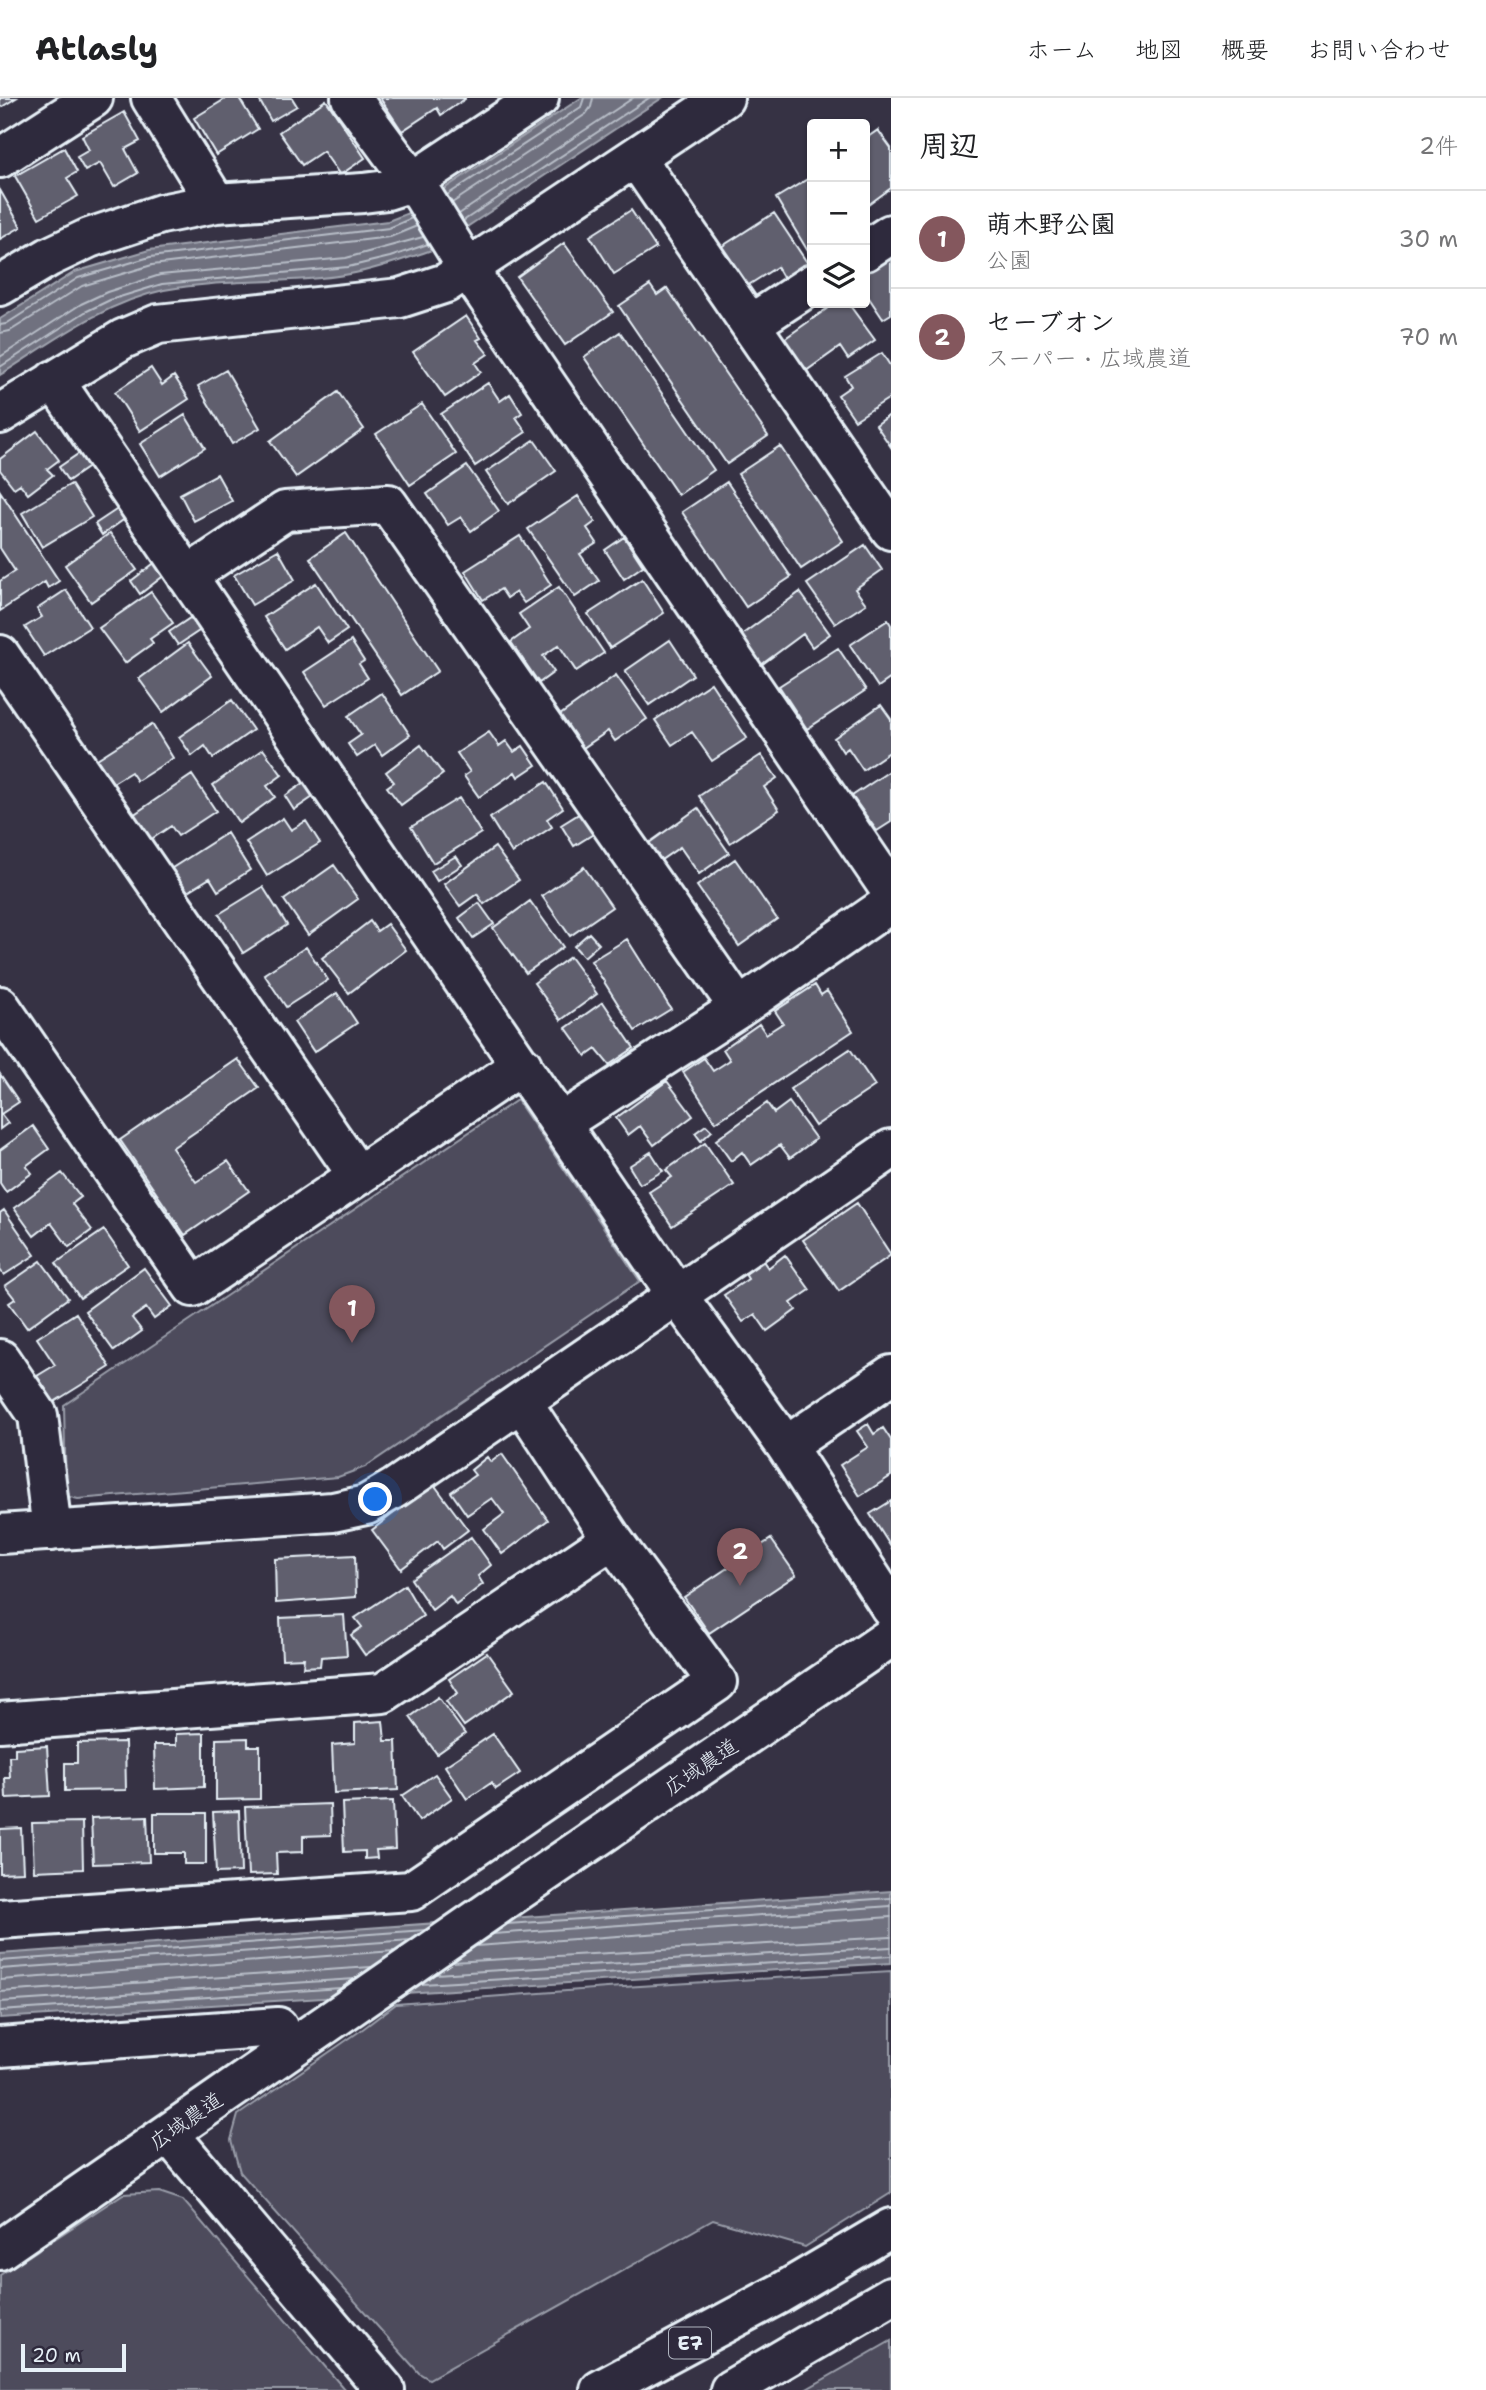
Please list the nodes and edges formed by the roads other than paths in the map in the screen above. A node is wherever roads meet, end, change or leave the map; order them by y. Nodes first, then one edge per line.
1 (93, 98) edge
2 (151, 98) edge
3 (351, 98) edge
4 (539, 98) edge
5 (724, 98) edge
6 (0, 158) edge
7 (636, 158) junction
8 (418, 189) junction
9 (215, 203) junction
10 (891, 234) edge
11 (870, 247) edge
12 (460, 256) junction
13 (0, 286) edge
14 (807, 287) edge
15 (751, 324) junction
16 (54, 380) junction
17 (0, 414) edge
18 (891, 530) edge
19 (187, 576) junction
20 (0, 655) edge
21 (891, 891) edge
22 (891, 903) edge
23 (0, 1006) edge
24 (738, 1008) junction
25 (523, 1065) junction
26 (561, 1123) junction
27 (891, 1149) edge
28 (358, 1176) junction
29 (677, 1295) junction
30 (0, 1359) edge
31 (891, 1375) edge
32 (522, 1402) junction
33 (786, 1446) junction
34 (52, 1531) junction
35 (0, 1534) edge
36 (612, 1538) junction
37 (890, 1633) edge
38 (0, 1722) edge
39 (0, 1919) edge
40 (278, 2027) dead end
41 (0, 2047) edge
42 (169, 2134) junction
43 (891, 2228) edge
44 (0, 2250) edge
45 (891, 2296) edge
46 (385, 2390) edge
47 (600, 2390) edge
48 (730, 2390) edge

1 - 6 main road
2 - 9 main road
3 - 8 main road
4 - 8 main road
5 - 7 main road
7 - 12 main road
7 - 15 main road
8 - 9 main road
8 - 12 main road
9 - 13 main road
10 - 11 main road
12 - 16 main road
12 - 21 main road
14 - 15 main road
15 - 18 main road
16 - 17 main road
16 - 19 main road
19 - 24 main road
19 - 25 main road
20 - 28 main road
22 - 24 main road
23 - 28 main road
24 - 26 main road
25 - 26 main road
25 - 28 main road
26 - 29 main road
27 - 29 main road
29 - 32 main road
29 - 33 main road
30 - 34 main road
31 - 33 main road
32 - 34 main road
32 - 36 main road
33 - 37 main road
34 - 35 main road
36 - 38 main road
36 - 39 main road
37 - 42 main road, 広域農道
40 - 41 main road
42 - 44 main road, 広域農道
42 - 46 main road
43 - 47 main road, E7
45 - 48 main road

